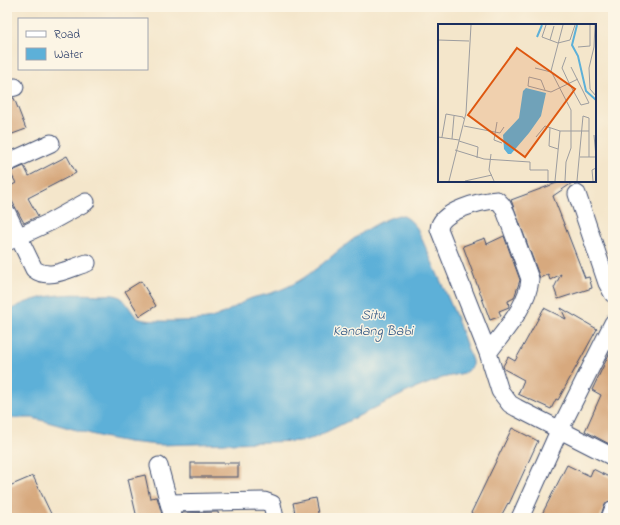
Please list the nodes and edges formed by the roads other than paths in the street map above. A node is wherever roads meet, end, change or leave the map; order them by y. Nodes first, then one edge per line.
1 (51, 143) dead end
2 (7, 163) edge
3 (577, 194) dead end
4 (86, 202) dead end
5 (7, 213) edge
6 (13, 240) edge
7 (87, 263) dead end
8 (613, 294) edge
9 (613, 323) edge
10 (488, 353) junction
11 (559, 431) junction
12 (613, 457) edge
13 (159, 466) dead end
14 (613, 510) edge
15 (171, 511) edge
16 (275, 518) edge
17 (520, 518) edge
18 (610, 518) edge

1 - 2 street
3 - 8 street
4 - 6 street
5 - 6 street
6 - 7 street
9 - 11 street
10 - 10 street
10 - 11 street
11 - 12 street
11 - 17 street
13 - 15 street
14 - 18 street
15 - 16 street

